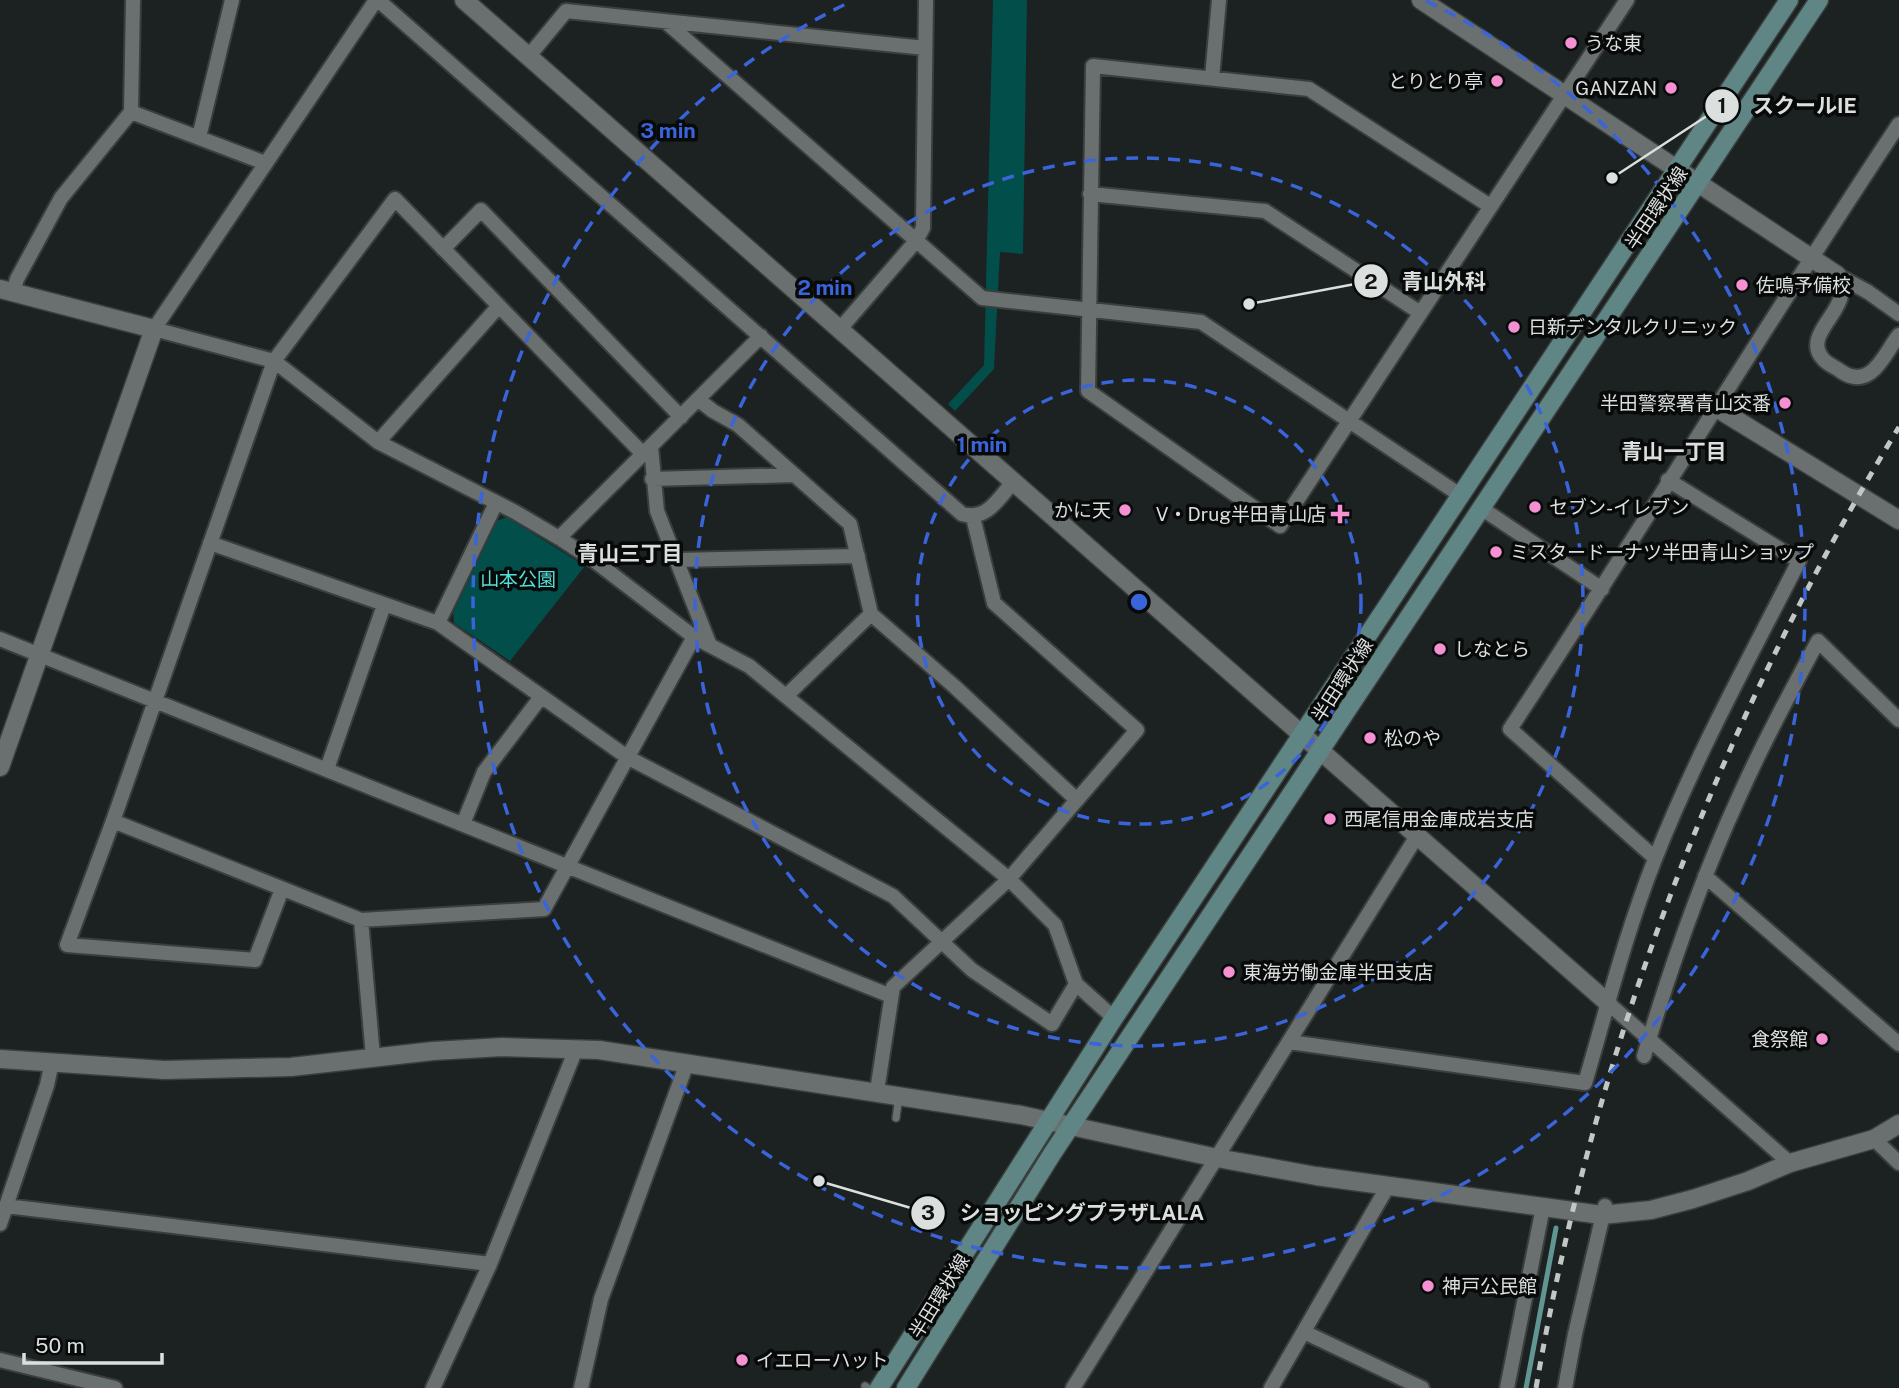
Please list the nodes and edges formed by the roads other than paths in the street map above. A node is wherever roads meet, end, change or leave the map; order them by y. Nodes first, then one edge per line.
1 (133, 0) edge
2 (232, 0) edge
3 (377, 0) edge
4 (464, 0) edge
5 (926, 0) edge
6 (1219, 0) edge
7 (1421, 0) edge
8 (1627, 0) edge
9 (1789, 0) edge
10 (1819, 0) edge
11 (666, 22) junction
12 (925, 48) junction
13 (528, 57) junction
14 (1212, 78) junction
15 (1564, 95) junction
16 (131, 112) junction
17 (1899, 124) edge
18 (200, 137) junction
19 (265, 163) junction
20 (1678, 170) junction
21 (1698, 183) junction
22 (1090, 194) junction
23 (1490, 206) junction
24 (916, 241) junction
25 (443, 249) junction
26 (1810, 258) junction
27 (1836, 275) junction
28 (7, 290) edge
29 (1868, 292) junction
30 (1839, 303) junction
31 (498, 307) junction
32 (1088, 311) junction
33 (1419, 313) junction
34 (1898, 324) edge
35 (154, 329) junction
36 (841, 329) junction
37 (761, 337) junction
38 (274, 361) junction
39 (699, 400) junction
40 (1716, 407) junction
41 (681, 417) junction
42 (1350, 420) junction
43 (378, 442) junction
44 (647, 451) junction
45 (795, 475) junction
46 (652, 478) junction
47 (1668, 481) junction
48 (1013, 482) junction
49 (1460, 495) junction
50 (496, 503) junction
51 (1482, 508) junction
52 (973, 517) junction
53 (1899, 520) edge
54 (559, 538) junction
55 (210, 543) junction
56 (858, 556) junction
57 (677, 560) junction
58 (1602, 589) junction
59 (384, 605) junction
60 (871, 614) junction
61 (438, 623) junction
62 (694, 636) junction
63 (0, 639) edge
64 (709, 643) junction
65 (39, 654) junction
66 (541, 696) junction
67 (786, 696) junction
68 (155, 700) junction
69 (1898, 716) edge
70 (1303, 734) junction
71 (1321, 750) junction
72 (627, 757) junction
73 (0, 767) edge
74 (327, 769) junction
75 (1077, 800) junction
76 (113, 821) junction
77 (463, 824) junction
78 (1417, 836) junction
79 (1655, 858) junction
80 (567, 866) junction
81 (1705, 876) junction
82 (1009, 879) junction
83 (282, 889) junction
84 (360, 920) junction
85 (943, 941) junction
86 (1076, 984) junction
87 (891, 996) junction
88 (1608, 1003) junction
89 (1114, 1018) junction
90 (1649, 1040) junction
91 (1289, 1042) junction
92 (1899, 1044) edge
93 (576, 1049) junction
94 (1644, 1056) dead end
95 (373, 1057) junction
96 (0, 1059) edge
97 (52, 1062) junction
98 (687, 1063) junction
99 (877, 1091) junction
100 (899, 1095) junction
101 (896, 1118) dead end
102 (1048, 1121) junction
103 (1899, 1124) edge
104 (1071, 1126) junction
105 (1874, 1139) junction
106 (1217, 1158) junction
107 (1790, 1163) junction
108 (1899, 1163) edge
109 (1388, 1186) junction
110 (6, 1206) junction
111 (1543, 1207) junction
112 (1603, 1211) junction
113 (0, 1224) edge
114 (491, 1264) junction
115 (1304, 1332) junction
116 (0, 1360) edge
117 (1403, 1384) edge
118 (871, 1387) edge
119 (115, 1388) edge
120 (433, 1388) edge
121 (581, 1388) edge
122 (906, 1388) edge
123 (1073, 1388) edge
124 (1272, 1388) edge
125 (1422, 1388) edge
126 (1507, 1388) edge
127 (1565, 1388) edge

1 - 16 street
2 - 18 street
3 - 19 street
3 - 37 street
4 - 13 street
5 - 12 street
6 - 14 street
7 - 15 street
8 - 15 street
9 - 20 main road, 半田環状線
10 - 21 main road, 半田環状線
11 - 12 street
11 - 13 street
11 - 24 street
12 - 24 street
13 - 36 street
14 - 22 street
14 - 23 street
15 - 20 street
15 - 23 street
16 - 18 street
16 - 28 street
17 - 26 street
18 - 19 street
19 - 35 street
20 - 21 street
20 - 49 main road, 半田環状線
21 - 26 street
21 - 51 main road, 半田環状線
22 - 32 street
22 - 33 street
23 - 33 street
24 - 32 street
24 - 36 street
25 - 31 street
25 - 38 street
25 - 41 street
26 - 27 street
26 - 40 street
27 - 29 street
27 - 30 street
28 - 35 street
29 - 30 street
29 - 34 street
30 - 34 street
31 - 43 street
31 - 44 street
32 - 42 street
32 - 42 street
33 - 42 street
35 - 38 street
35 - 65 street
36 - 48 street
37 - 39 street
37 - 52 street
38 - 43 street
38 - 55 street
39 - 41 street
39 - 45 street
40 - 47 street
40 - 53 street
41 - 44 street
42 - 49 street
43 - 50 street
44 - 46 street
44 - 54 street
45 - 46 street
45 - 56 street
46 - 57 street
47 - 58 street
47 - 79 street
48 - 52 street
48 - 70 street
49 - 70 main road, 半田環状線
50 - 54 street
50 - 61 street
51 - 58 street
51 - 71 main road, 半田環状線
52 - 75 street
54 - 62 street
55 - 59 street
55 - 68 street
56 - 57 street
56 - 60 street
57 - 64 street
58 - 79 street
59 - 61 street
59 - 74 street
60 - 67 street
60 - 75 street
61 - 66 street
62 - 64 street
62 - 72 street
63 - 65 street
64 - 67 street
65 - 68 street
65 - 73 street
66 - 72 street
66 - 77 street
67 - 82 street
68 - 74 street
68 - 76 street
69 - 81 street
70 - 71 street
70 - 89 main road, 半田環状線
71 - 78 street
71 - 104 main road, 半田環状線
72 - 80 street
72 - 85 street
74 - 77 street
75 - 82 street
76 - 83 street
76 - 83 street
77 - 80 street
78 - 88 street
78 - 91 street
79 - 88 street
80 - 84 street
80 - 87 street
81 - 90 street
81 - 92 street
82 - 85 street
82 - 86 street
83 - 84 street
84 - 95 street
85 - 86 street
85 - 87 street
86 - 89 street
87 - 99 street
88 - 90 street
88 - 91 street
89 - 102 main road, 半田環状線
90 - 94 street
90 - 107 street
91 - 106 street
93 - 95 street
93 - 98 street
93 - 114 street
95 - 97 street
96 - 97 street
97 - 110 street
98 - 99 street
98 - 121 street
99 - 100 street
100 - 101 lane
100 - 102 street
102 - 104 street
102 - 118 main road, 半田環状線
103 - 105 street
104 - 106 street
104 - 122 main road, 半田環状線
105 - 107 street
105 - 108 street
106 - 109 street
106 - 123 street
107 - 112 street
109 - 111 street
109 - 115 street
110 - 113 street
110 - 114 street
111 - 112 street
111 - 126 street
112 - 127 street
114 - 120 street
115 - 117 street
115 - 124 street
116 - 119 street
117 - 125 street

